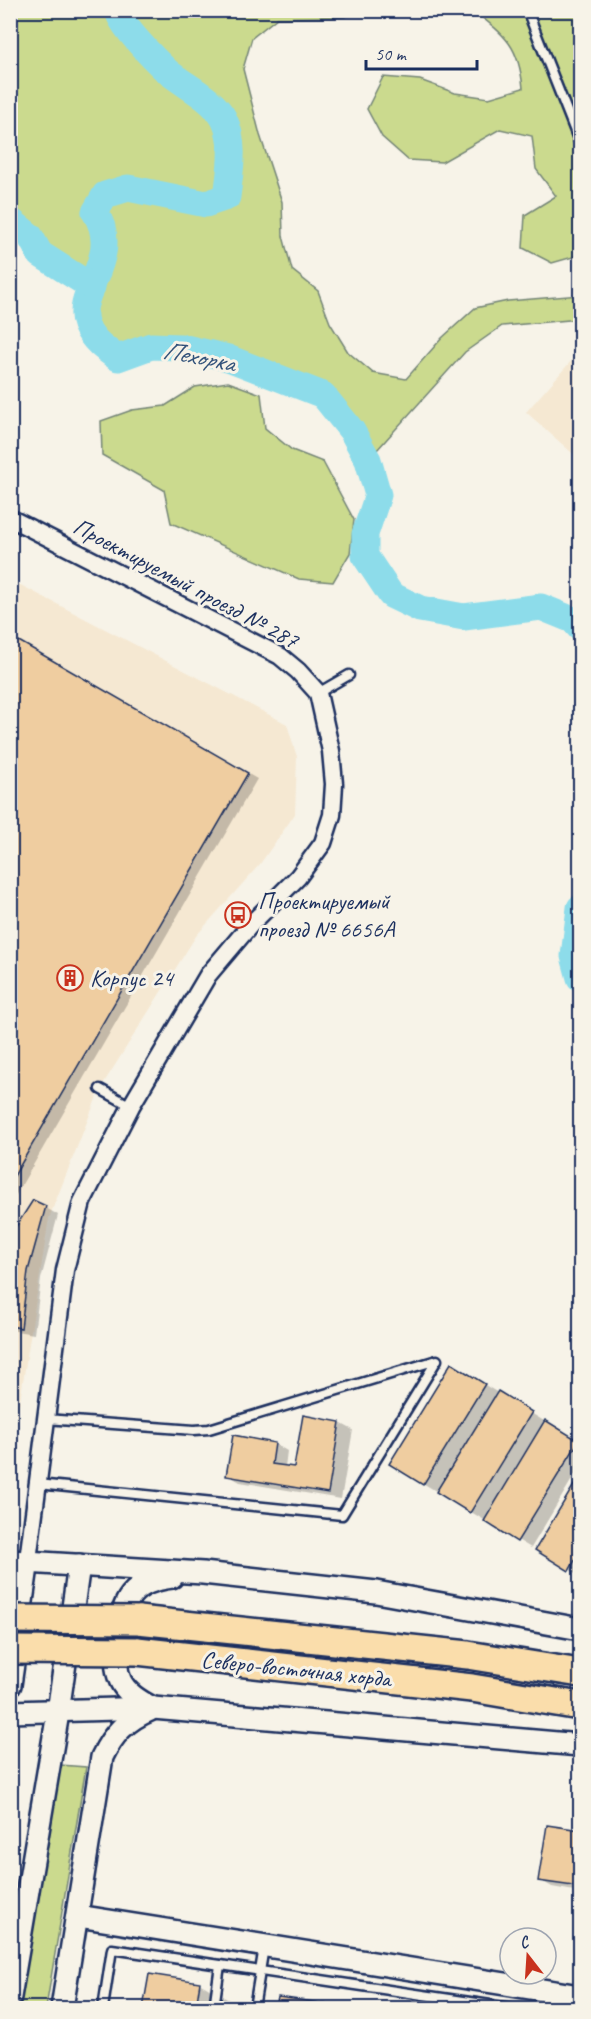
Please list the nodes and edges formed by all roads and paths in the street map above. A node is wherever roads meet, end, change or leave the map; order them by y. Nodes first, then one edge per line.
1 (526, 10) edge
2 (580, 144) edge
3 (10, 518) edge
4 (349, 675) dead end
5 (318, 693) junction
6 (100, 1089) dead end
7 (131, 1106) junction
8 (46, 1419) junction
9 (38, 1484) junction
10 (19, 1561) edge
11 (79, 1565) junction
12 (203, 1573) junction
13 (10, 1619) edge
14 (580, 1629) edge
15 (10, 1650) edge
16 (580, 1673) edge
17 (10, 1685) edge
18 (580, 1706) edge
19 (153, 1708) junction
20 (58, 1710) junction
21 (10, 1712) edge
22 (580, 1745) edge
23 (78, 1916) junction
24 (264, 1946) junction
25 (220, 1965) junction
26 (260, 1971) junction
27 (580, 1996) edge
28 (10, 1997) edge
29 (62, 2008) edge
30 (103, 2008) edge
31 (214, 2008) edge
32 (254, 2008) edge
33 (512, 2008) edge

1 - 2 lane
3 - 5 street, Проектируемый проезд № 287
4 - 5 lane
5 - 7 street, Проектируемый проезд № 287
6 - 7 lane
7 - 8 street, Проектируемый проезд № 287
8 - 9 street, Проектируемый проезд № 287
8 - 9 lane
9 - 10 street, Проектируемый проезд № 287
10 - 11 street
10 - 17 street
11 - 12 street
11 - 20 street
12 - 14 street
12 - 19 street
13 - 16 highway, Северо-восточная хорда, bridge
15 - 18 highway, Северо-восточная хорда, bridge
19 - 20 street
19 - 22 street
19 - 23 street
20 - 21 street
20 - 28 street
23 - 24 street
23 - 29 street
24 - 26 lane
24 - 27 street
25 - 26 lane
25 - 30 lane
25 - 31 lane
26 - 32 lane
26 - 33 lane

